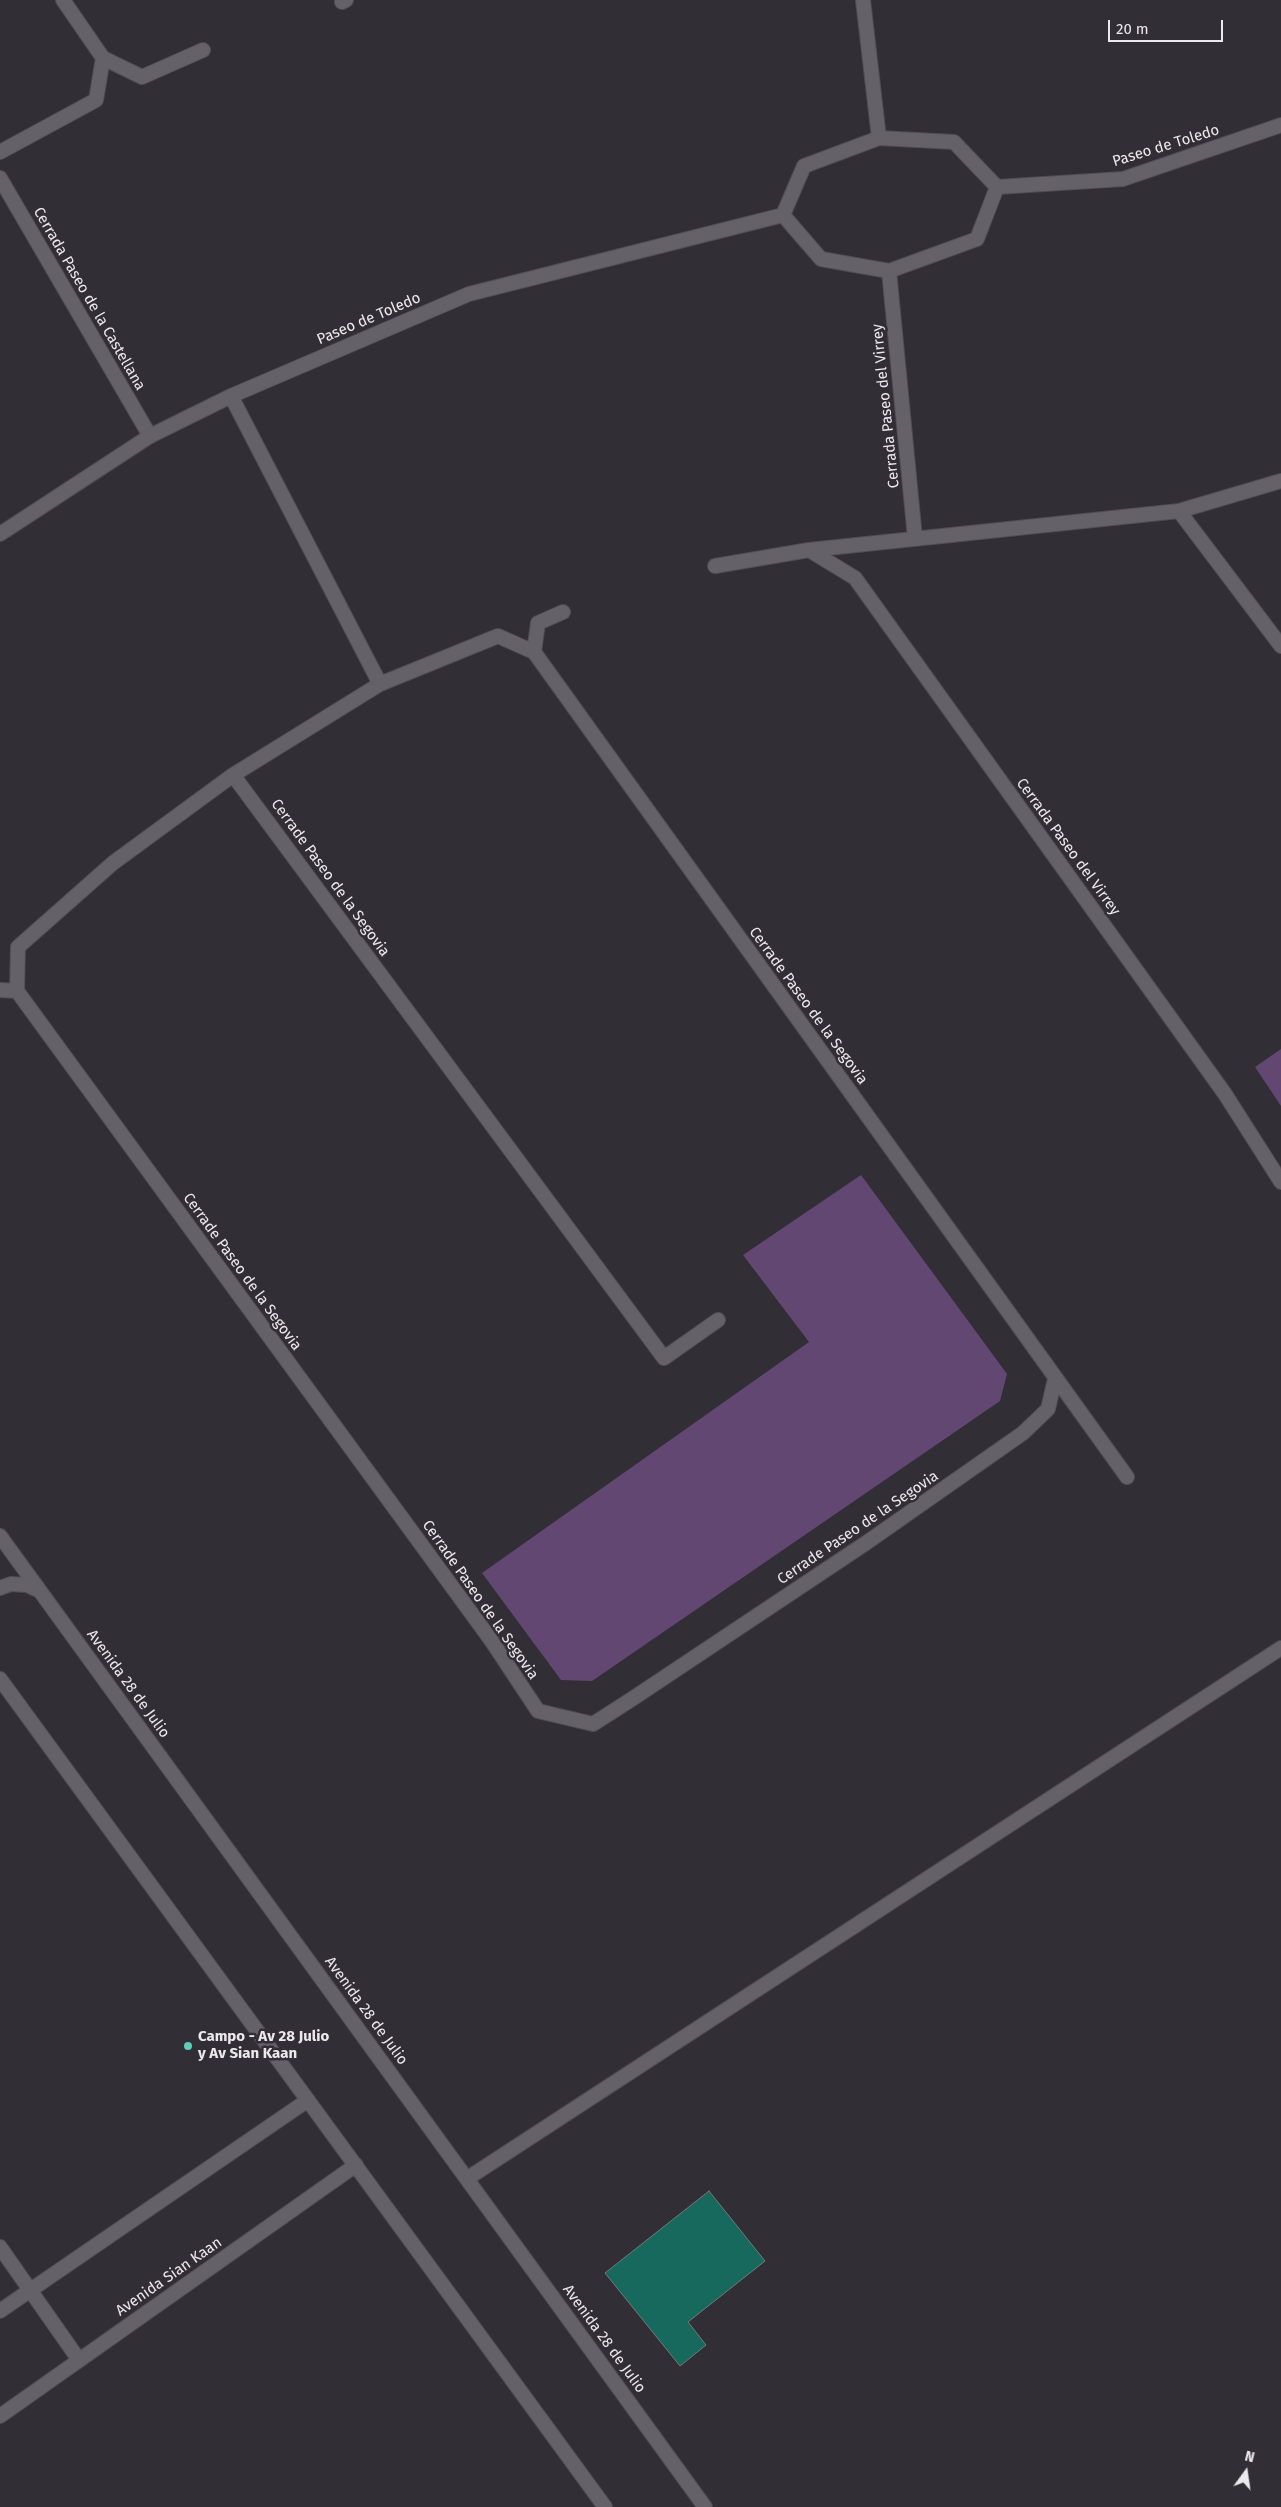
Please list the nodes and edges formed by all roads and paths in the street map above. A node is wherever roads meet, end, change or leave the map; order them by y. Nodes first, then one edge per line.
1 (63, 0) edge
2 (863, 0) edge
3 (203, 50) dead end
4 (103, 58) junction
5 (1281, 125) edge
6 (879, 138) junction
7 (0, 152) edge
8 (0, 178) edge
9 (997, 187) junction
10 (783, 215) junction
11 (889, 271) junction
12 (231, 396) junction
13 (150, 436) junction
14 (1281, 481) edge
15 (1178, 511) junction
16 (0, 534) edge
17 (915, 538) junction
18 (809, 550) junction
19 (715, 566) dead end
20 (563, 612) dead end
21 (1281, 646) edge
22 (534, 652) junction
23 (380, 684) junction
24 (234, 774) junction
25 (0, 990) edge
26 (17, 991) junction
27 (1281, 1182) edge
28 (718, 1320) dead end
29 (1055, 1379) junction
30 (1127, 1477) dead end
31 (0, 1536) edge
32 (0, 1588) edge
33 (40, 1591) junction
34 (1281, 1648) edge
35 (0, 1678) edge
36 (308, 2100) junction
37 (356, 2166) junction
38 (468, 2178) junction
39 (0, 2247) edge
40 (31, 2290) junction
41 (0, 2311) edge
42 (79, 2360) junction
43 (0, 2416) edge
44 (605, 2507) edge
45 (705, 2507) edge

1 - 4 street
2 - 6 street
3 - 4 street
4 - 7 street
5 - 9 street, Paseo de Toledo
6 - 9 street
6 - 10 street
8 - 13 street, Cerrada Paseo de la Castellana
9 - 11 street
10 - 11 street
10 - 12 street, Paseo de Toledo
11 - 17 street, Cerrada Paseo del Virrey
12 - 13 street, Paseo de Toledo
12 - 23 street
13 - 16 street, Paseo de Toledo
14 - 15 street
15 - 17 street
15 - 21 street
17 - 18 street
18 - 19 street
18 - 27 street, Cerrada Paseo del Virrey
20 - 22 street
22 - 23 street
22 - 29 street, Cerrade Paseo de la Segovia
23 - 24 street
24 - 26 street
24 - 28 street, Cerrade Paseo de la Segovia
25 - 26 street
26 - 29 street, Cerrade Paseo de la Segovia
29 - 30 street, Cerrade Paseo de la Segovia
31 - 33 street, Avenida 28 de Julio
32 - 33 street
33 - 38 street, Avenida 28 de Julio
34 - 38 street
35 - 36 street
36 - 37 street
36 - 40 street
37 - 42 street, Avenida Sian Kaan
37 - 44 street
38 - 45 street, Avenida 28 de Julio
39 - 40 street
40 - 41 street
40 - 42 street
42 - 43 street, Avenida Sian Kaan

